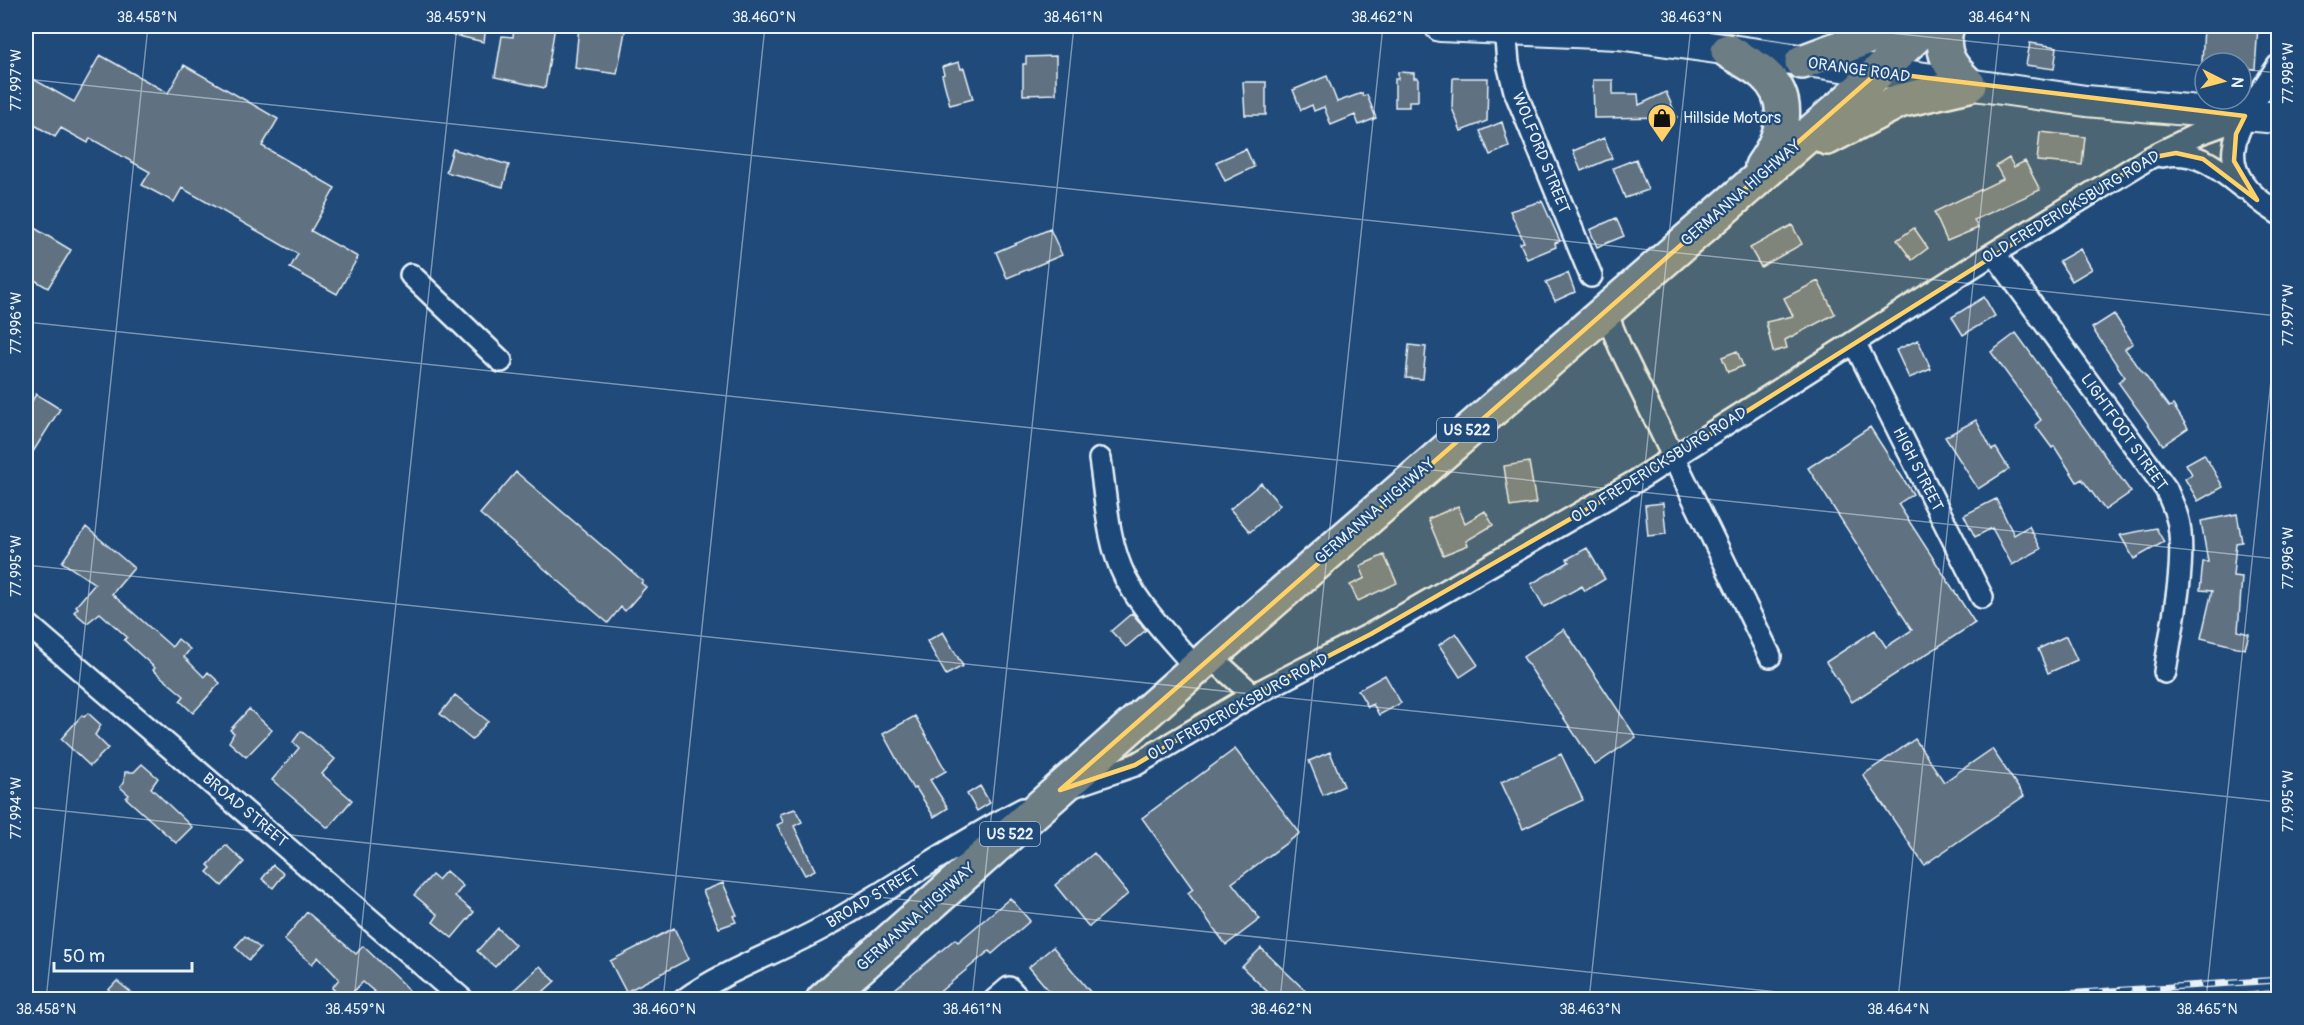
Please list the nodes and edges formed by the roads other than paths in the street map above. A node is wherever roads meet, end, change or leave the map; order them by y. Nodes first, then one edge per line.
1 (1440, 26) edge
2 (1898, 26) edge
3 (1928, 26) edge
4 (1947, 26) edge
5 (1505, 28) junction
6 (1652, 33) edge
7 (1728, 51) junction
8 (1802, 62) junction
9 (2278, 66) edge
10 (1878, 72) junction
11 (1969, 85) junction
12 (2245, 116) junction
13 (2278, 118) edge
14 (2149, 158) junction
15 (1740, 194) junction
16 (2257, 200) junction
17 (2278, 213) edge
18 (1994, 253) junction
19 (411, 275) dead end
20 (1591, 276) dead end
21 (1605, 310) junction
22 (1854, 342) junction
23 (501, 361) dead end
24 (1673, 458) junction
25 (1100, 459) dead end
26 (1982, 597) dead end
27 (26, 622) edge
28 (1770, 656) dead end
29 (1203, 662) junction
30 (2165, 672) dead end
31 (1253, 695) junction
32 (1060, 790) junction
33 (463, 999) edge
34 (684, 999) edge
35 (824, 999) edge
36 (995, 999) edge
37 (1020, 999) edge

1 - 5 main road, ORANGE ROAD
2 - 8 main road
3 - 10 main road, GERMANNA HIGHWAY / US 522
4 - 11 main road
5 - 6 main road, ORANGE ROAD
5 - 20 street, WOLFORD STREET
6 - 7 main road, ORANGE ROAD
7 - 8 main road, ORANGE ROAD
7 - 15 main road
8 - 10 main road, ORANGE ROAD
9 - 12 street
10 - 11 main road, ORANGE ROAD
10 - 15 main road, GERMANNA HIGHWAY / US 522
11 - 12 main road, ORANGE ROAD
11 - 15 main road
12 - 13 main road, ORANGE ROAD
12 - 14 street, OLD FREDERICKSBURG ROAD
12 - 16 street
14 - 16 street
14 - 18 street, OLD FREDERICKSBURG ROAD
15 - 21 main road, GERMANNA HIGHWAY / US 522
16 - 17 street
18 - 22 street, OLD FREDERICKSBURG ROAD
18 - 30 street, LIGHTFOOT STREET
19 - 23 street
21 - 24 street
21 - 29 main road, GERMANNA HIGHWAY / US 522
22 - 24 street, OLD FREDERICKSBURG ROAD
22 - 26 street, HIGH STREET
24 - 28 street
24 - 31 street, OLD FREDERICKSBURG ROAD
25 - 29 street
27 - 33 street, BROAD STREET
29 - 31 street
29 - 32 main road, GERMANNA HIGHWAY / US 522
31 - 32 street, OLD FREDERICKSBURG ROAD
32 - 34 street, BROAD STREET
32 - 35 main road, GERMANNA HIGHWAY / US 522
36 - 37 street

